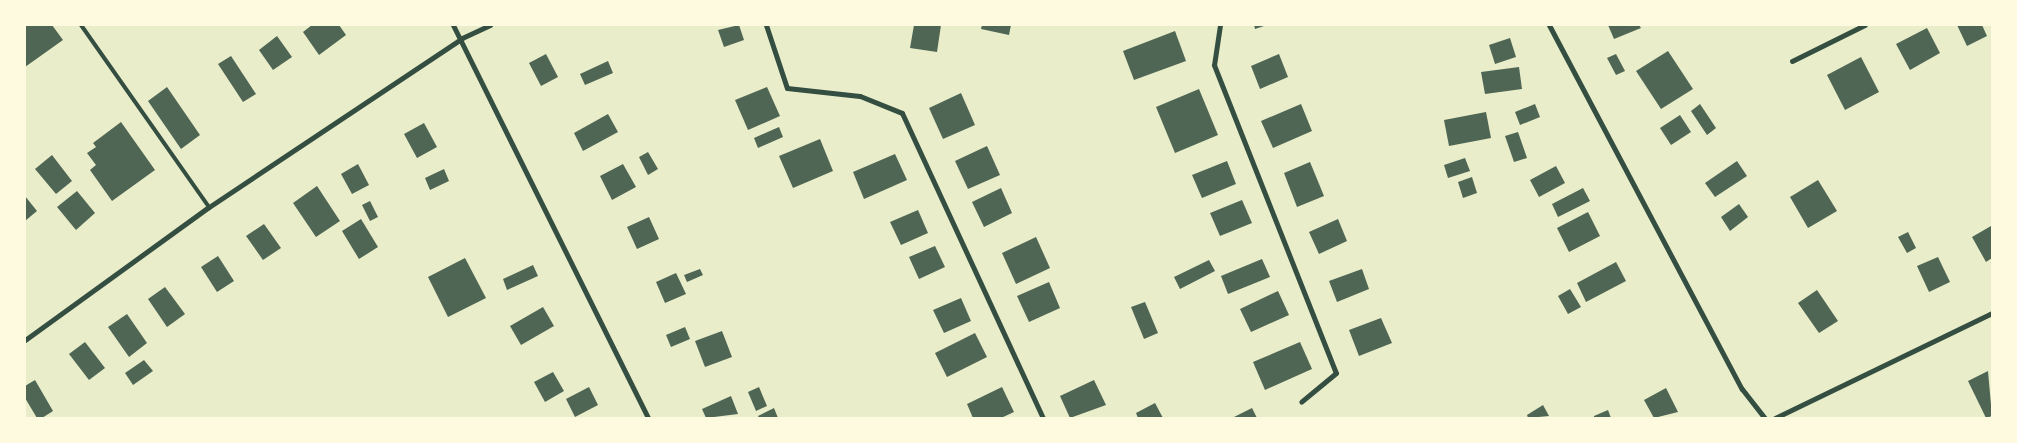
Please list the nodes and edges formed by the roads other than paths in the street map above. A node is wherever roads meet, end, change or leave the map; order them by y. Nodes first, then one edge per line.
1 (81, 25) edge
2 (454, 25) edge
3 (490, 25) edge
4 (766, 25) edge
5 (1220, 25) edge
6 (1549, 25) edge
7 (1865, 25) edge
8 (462, 38) junction
9 (1792, 61) dead end
10 (209, 206) junction
11 (1992, 313) edge
12 (25, 340) edge
13 (1301, 402) dead end
14 (648, 418) edge
15 (1042, 418) edge
16 (1765, 418) edge
17 (1775, 418) edge

1 - 10 lane
2 - 8 street
3 - 8 street
4 - 15 street
5 - 13 street
6 - 16 street
7 - 9 street
8 - 10 street
8 - 14 street
10 - 12 street
11 - 17 street

